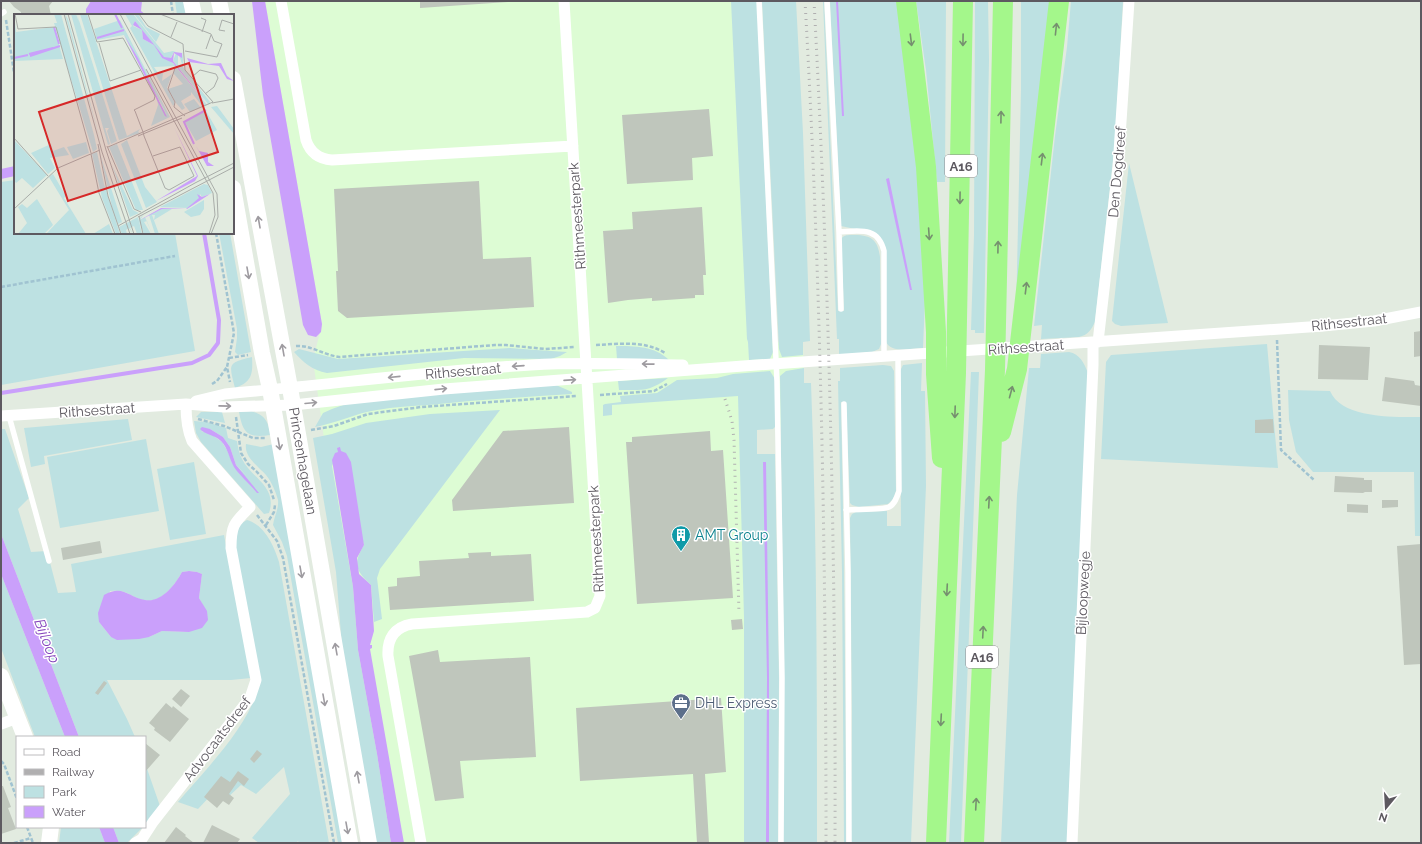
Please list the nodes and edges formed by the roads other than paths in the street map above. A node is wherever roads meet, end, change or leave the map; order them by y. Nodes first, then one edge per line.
1 (191, 1) edge
2 (219, 1) edge
3 (281, 1) edge
4 (564, 1) edge
5 (759, 1) edge
6 (828, 1) edge
7 (906, 1) edge
8 (963, 1) edge
9 (1003, 1) edge
10 (1059, 1) edge
11 (1129, 1) edge
12 (194, 14) edge
13 (222, 14) edge
14 (234, 84) edge
15 (573, 146) junction
16 (234, 194) edge
17 (839, 232) junction
18 (841, 309) dead end
19 (1421, 312) edge
20 (1096, 343) junction
21 (884, 356) junction
22 (898, 356) junction
23 (586, 363) junction
24 (777, 364) junction
25 (743, 366) junction
26 (587, 379) junction
27 (290, 388) junction
28 (270, 389) junction
29 (186, 404) junction
30 (844, 404) dead end
31 (272, 405) junction
32 (293, 405) junction
33 (5, 416) edge
34 (991, 470) junction
35 (846, 510) junction
36 (949, 551) junction
37 (49, 561) dead end
38 (1, 676) edge
39 (17, 718) junction
40 (1, 724) edge
41 (25, 736) edge
42 (51, 828) edge
43 (49, 843) edge
44 (135, 843) edge
45 (350, 843) edge
46 (369, 843) edge
47 (421, 843) edge
48 (781, 843) edge
49 (849, 843) edge
50 (936, 843) edge
51 (974, 843) edge
52 (1072, 843) edge

1 - 12 main road
2 - 13 main road
3 - 15 street, Rithmeesterpark
4 - 15 street, Rithmeesterpark
5 - 24 lane
6 - 17 lane
7 -> 36 highway, A16
8 -> 36 highway, A16
34 -> 9 highway, A16
34 -> 10 highway, A16
11 - 20 street, Den Dogdreef
27 -> 14 main road, Princenhagelaan
15 - 23 street, Rithmeesterpark
16 -> 28 main road, Princenhagelaan
17 - 18 lane
17 - 21 lane
19 - 20 street, Rithsestraat
20 - 22 street, Rithsestraat
20 - 52 street, Bijloopwegje
21 - 22 street, Rithsestraat
21 - 24 street, Rithsestraat
22 - 35 lane
25 -> 23 street, Rithsestraat
23 - 26 street, Rithmeesterpark
23 -> 27 street, Rithsestraat
24 - 25 street, Rithsestraat
24 - 48 lane
25 - 26 street, Rithsestraat
32 -> 26 street, Rithsestraat
26 - 47 street, Rithmeesterpark
27 - 28 street, Rithsestraat
27 - 32 main road, Princenhagelaan
28 - 29 street, Rithsestraat
28 - 31 main road, Princenhagelaan
29 -> 31 street, Rithsestraat
29 - 33 street, Rithsestraat
29 - 44 street, Advocaatsdreef
30 - 35 lane
31 - 32 street, Rithsestraat
31 -> 45 main road, Princenhagelaan
46 -> 32 main road, Princenhagelaan
33 - 37 lane, Rithsestraat
51 -> 34 highway, A16
35 - 49 lane
36 -> 50 highway, A16
38 - 39 main road
39 - 40 street
39 - 41 main road
42 - 43 main road

